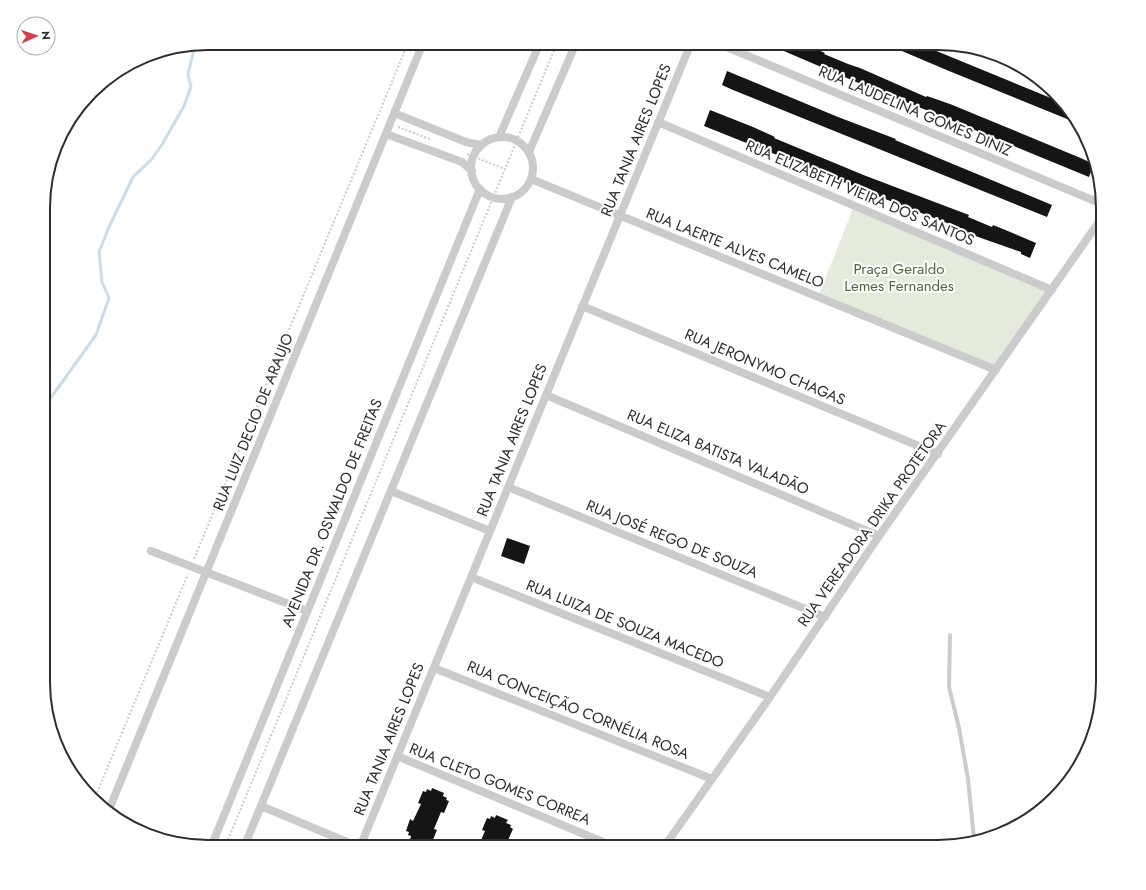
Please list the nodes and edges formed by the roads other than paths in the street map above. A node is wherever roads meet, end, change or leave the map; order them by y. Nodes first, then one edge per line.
1 (420, 50) edge
2 (537, 50) edge
3 (573, 50) edge
4 (688, 50) edge
5 (734, 50) edge
6 (394, 113) junction
7 (658, 122) junction
8 (386, 134) junction
9 (499, 137) junction
10 (481, 145) junction
11 (529, 152) junction
12 (472, 171) junction
13 (531, 179) junction
14 (480, 189) junction
15 (512, 197) junction
16 (1096, 201) edge
17 (620, 216) junction
18 (1096, 226) edge
19 (1052, 290) junction
20 (582, 306) junction
21 (996, 370) junction
22 (546, 395) junction
23 (938, 454) junction
24 (508, 487) junction
25 (391, 491) junction
26 (490, 531) junction
27 (879, 536) junction
28 (151, 551) dead end
29 (206, 572) junction
30 (471, 577) junction
31 (307, 611) junction
32 (825, 618) junction
33 (950, 635) dead end
34 (434, 668) junction
35 (770, 698) junction
36 (397, 756) junction
37 (712, 779) junction
38 (111, 806) edge
39 (261, 806) junction
40 (974, 836) edge
41 (214, 840) edge
42 (247, 840) edge
43 (342, 840) edge
44 (362, 840) edge
45 (598, 840) edge
46 (669, 840) edge

1 - 6 street, RUA LUIZ DECIO DE ARAUJO
2 - 9 street
3 - 11 street
4 - 7 street, RUA TANIA AIRES LOPES
5 - 16 street, RUA LAUDELINA GOMES DINIZ
6 - 8 street, RUA LUIZ DECIO DE ARAUJO
6 - 10 street
7 - 17 street, RUA TANIA AIRES LOPES
7 - 19 street, RUA ELIZABETH VIEIRA DOS SANTOS
8 - 12 street
8 - 29 street, RUA LUIZ DECIO DE ARAUJO
9 - 10 street
9 - 11 street
10 - 12 street
11 - 13 street
12 - 14 street
13 - 15 street
13 - 17 street, RUA LAERTE ALVES CAMELO
14 - 15 street
14 - 31 street, AVENIDA DR. OSWALDO DE FREITAS
15 - 25 street
17 - 20 street, RUA TANIA AIRES LOPES
17 - 21 street, RUA LAERTE ALVES CAMELO
18 - 19 street, RUA VEREADORA DRIKA PROTETORA
19 - 21 street, RUA VEREADORA DRIKA PROTETORA
20 - 22 street, RUA TANIA AIRES LOPES
20 - 23 street, RUA JERONYMO CHAGAS
21 - 23 street, RUA VEREADORA DRIKA PROTETORA
22 - 24 street, RUA TANIA AIRES LOPES
22 - 27 street, RUA ELIZA BATISTA VALADÃO
23 - 27 street, RUA VEREADORA DRIKA PROTETORA
24 - 26 street, RUA TANIA AIRES LOPES
24 - 32 street, RUA JOSÉ REGO DE SOUZA
25 - 26 street
25 - 39 street
26 - 30 street, RUA TANIA AIRES LOPES
27 - 32 street, RUA VEREADORA DRIKA PROTETORA
28 - 29 street
29 - 31 street
29 - 38 street, RUA LUIZ DECIO DE ARAUJO
30 - 34 street, RUA TANIA AIRES LOPES
30 - 35 street, RUA LUIZA DE SOUZA MACEDO
31 - 41 street, AVENIDA DR. OSWALDO DE FREITAS
32 - 35 street, RUA VEREADORA DRIKA PROTETORA
33 - 40 lane
34 - 36 street, RUA TANIA AIRES LOPES
34 - 37 street, RUA CONCEIÇÃO CORNÉLIA ROSA
35 - 37 street, RUA VEREADORA DRIKA PROTETORA
36 - 44 street, RUA TANIA AIRES LOPES
36 - 45 street, RUA CLETO GOMES CORREA
37 - 46 street, RUA VEREADORA DRIKA PROTETORA
39 - 42 street
39 - 43 street

